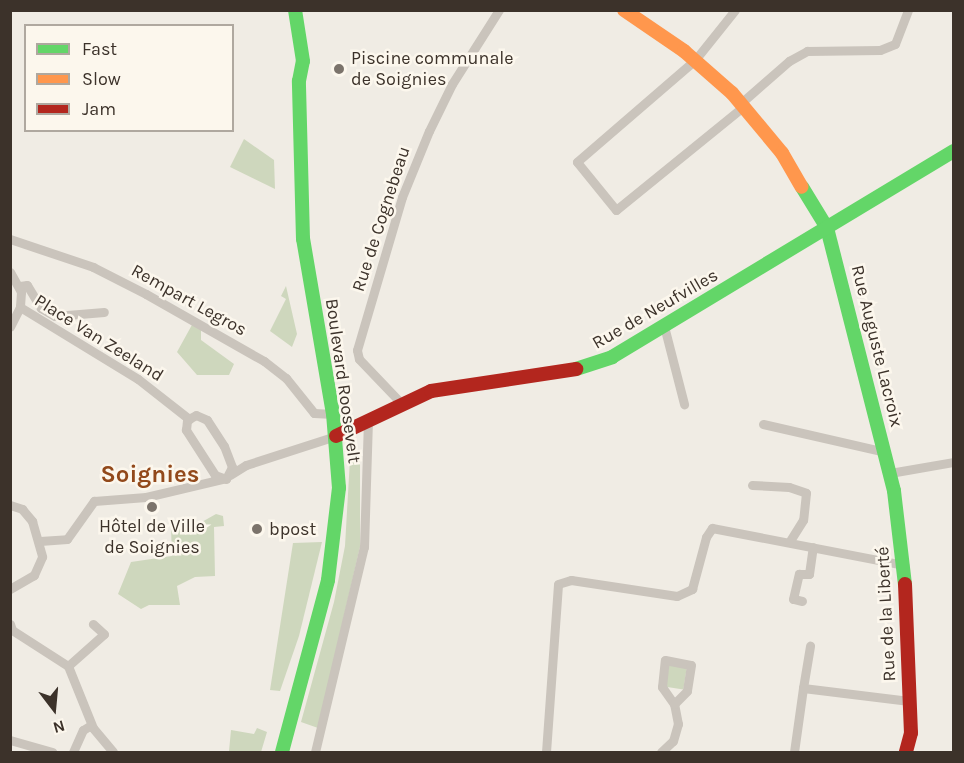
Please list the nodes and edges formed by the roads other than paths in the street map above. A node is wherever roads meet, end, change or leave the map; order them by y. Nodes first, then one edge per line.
1 (499, 10) edge
2 (735, 10) edge
3 (908, 10) edge
4 (631, 12) edge
5 (296, 13) edge
6 (695, 60) junction
7 (742, 104) junction
8 (954, 151) edge
9 (827, 228) junction
10 (10, 240) edge
11 (10, 272) edge
12 (20, 286) junction
13 (20, 307) junction
14 (104, 312) dead end
15 (664, 326) junction
16 (10, 327) edge
17 (401, 403) junction
18 (684, 404) dead end
19 (333, 414) junction
20 (189, 419) junction
21 (368, 423) junction
22 (763, 424) dead end
23 (336, 436) junction
24 (885, 452) junction
25 (231, 462) junction
26 (954, 462) edge
27 (246, 465) junction
28 (890, 473) junction
29 (226, 478) junction
30 (752, 485) dead end
31 (10, 505) edge
32 (40, 541) junction
33 (790, 541) junction
34 (813, 547) junction
35 (904, 565) junction
36 (10, 589) edge
37 (802, 601) dead end
38 (93, 624) dead end
39 (11, 627) edge
40 (810, 646) dead end
41 (68, 666) junction
42 (803, 688) junction
43 (909, 701) junction
44 (674, 704) junction
45 (91, 725) junction
46 (10, 740) edge
47 (52, 753) edge
48 (73, 753) edge
49 (113, 753) edge
50 (282, 753) edge
51 (315, 753) edge
52 (546, 753) edge
53 (661, 753) edge
54 (794, 753) edge
55 (906, 753) edge

1 - 17 street, Rue de Cognebeau
2 - 6 street
3 - 7 street
4 - 6 main road, Rue Auguste Lacroix
5 - 19 main road, Boulevard Roosevelt
6 - 7 main road, Rue Auguste Lacroix
6 - 7 street
7 - 9 main road, Rue Auguste Lacroix
8 - 9 main road, Rue de Neufvilles
9 - 15 main road, Rue de Neufvilles
9 - 24 main road, Rue Auguste Lacroix
10 - 19 street, Rempart Legros
11 - 12 street
12 - 13 street
12 - 14 street
13 - 16 street
13 - 20 street, Place Van Zeeland
15 - 17 main road, Rue de Neufvilles
15 - 18 street
17 - 21 main road, Rue de Neufvilles
19 - 23 main road, Boulevard Roosevelt
20 - 25 street, Place Van Zeeland
20 - 29 street
21 - 23 main road, Rue de Neufvilles
21 - 51 street, Boulevard Roosevelt
22 - 24 street
23 - 27 street, Rue de Neufvilles
23 - 50 main road, Boulevard Roosevelt
24 - 28 main road, Rue Auguste Lacroix
25 - 27 street
25 - 29 street
26 - 28 street
27 - 29 street
28 - 35 main road, Rue de la Liberté
29 - 32 street
30 - 33 street
31 - 32 street
32 - 36 street
33 - 34 street
33 - 52 street
34 - 35 street
34 - 37 street
35 - 43 main road, Rue de la Liberté
38 - 41 street
39 - 41 street
40 - 42 street
41 - 45 street
42 - 43 street
42 - 54 street
43 - 55 main road, Rue de la Liberté
44 - 44 street
44 - 53 street
45 - 48 street
45 - 49 street
46 - 47 street

